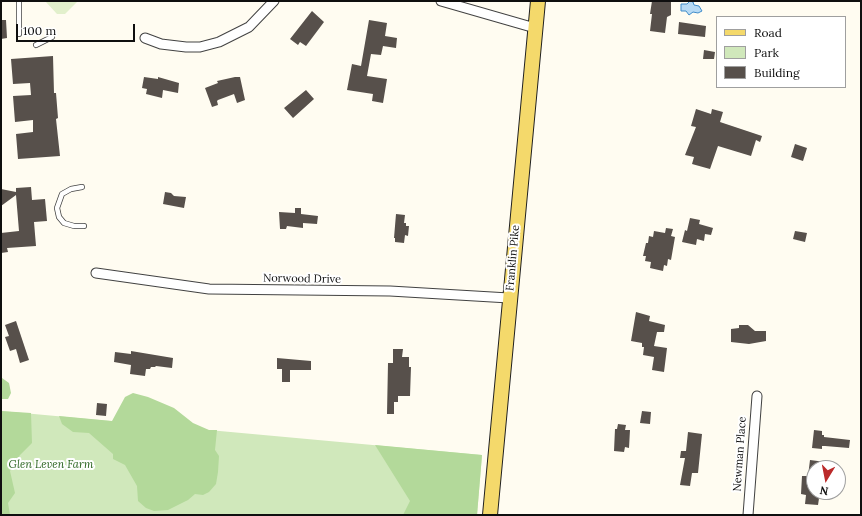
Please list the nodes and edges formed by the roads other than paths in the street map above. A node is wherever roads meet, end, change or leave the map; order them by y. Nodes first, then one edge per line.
1 (19, 1) edge
2 (274, 1) edge
3 (441, 1) edge
4 (538, 1) edge
5 (535, 28) junction
6 (19, 34) dead end
7 (52, 37) dead end
8 (145, 38) dead end
9 (36, 45) dead end
10 (82, 188) dead end
11 (84, 226) dead end
12 (96, 273) dead end
13 (509, 298) junction
14 (757, 396) dead end
15 (490, 515) edge
16 (748, 515) edge

1 - 6 lane
2 - 8 street
3 - 5 street
4 - 5 main road, Franklin Pike
5 - 13 main road, Franklin Pike
7 - 9 lane
10 - 11 lane
12 - 13 street, Norwood Drive
13 - 15 main road, Franklin Pike
14 - 16 street, Newman Place

